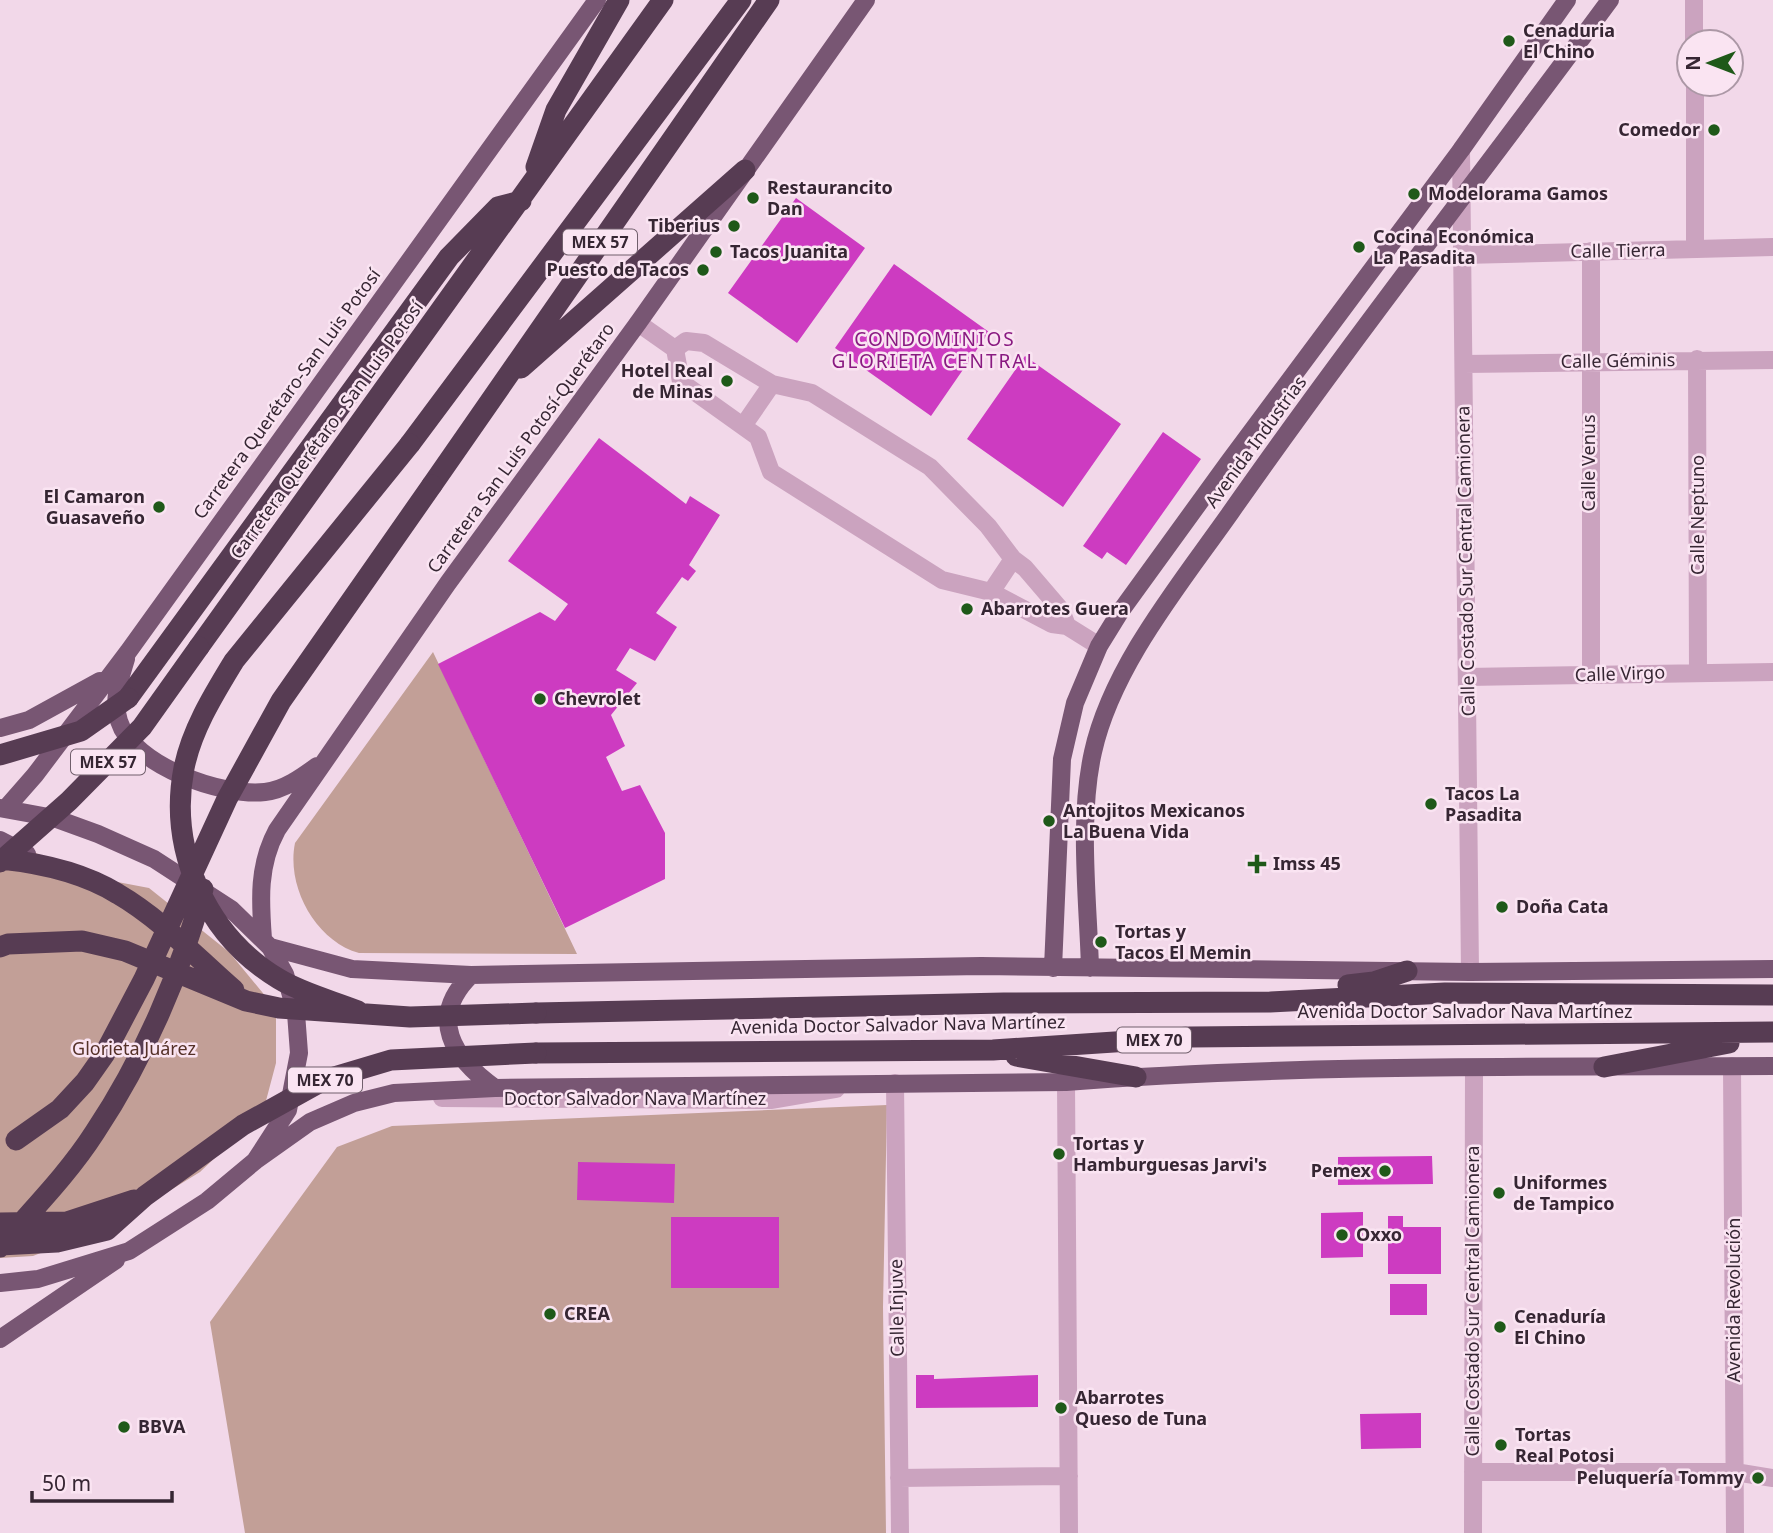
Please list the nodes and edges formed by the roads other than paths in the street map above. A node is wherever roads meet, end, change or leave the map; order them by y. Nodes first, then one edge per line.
1 (597, 0) edge
2 (619, 0) edge
3 (663, 0) edge
4 (741, 0) edge
5 (769, 0) edge
6 (866, 0) edge
7 (1567, 0) edge
8 (1610, 0) edge
9 (1694, 0) edge
10 (1694, 28) edge
11 (1695, 98) edge
12 (1488, 111) junction
13 (1513, 132) junction
14 (1461, 150) junction
15 (744, 170) junction
16 (524, 197) junction
17 (1462, 201) junction
18 (1773, 247) edge
19 (1695, 249) junction
20 (1591, 251) junction
21 (1463, 255) junction
22 (638, 323) junction
23 (676, 349) junction
24 (1697, 359) junction
25 (1773, 360) edge
26 (1589, 362) junction
27 (1464, 364) junction
28 (772, 384) junction
29 (496, 390) junction
30 (743, 426) junction
31 (1244, 442) junction
32 (1224, 522) junction
33 (1013, 559) junction
34 (991, 592) junction
35 (1068, 626) junction
36 (1100, 646) junction
37 (128, 652) junction
38 (1698, 672) junction
39 (1773, 672) edge
40 (1591, 675) junction
41 (1467, 677) junction
42 (106, 678) junction
43 (0, 728) edge
44 (0, 755) edge
45 (327, 758) junction
46 (228, 799) junction
47 (3, 808) edge
48 (0, 840) edge
49 (0, 860) edge
50 (65, 872) junction
51 (266, 943) junction
52 (0, 947) edge
53 (1053, 968) junction
54 (1090, 968) junction
55 (1773, 969) edge
56 (1407, 971) junction
57 (1469, 972) junction
58 (471, 975) junction
59 (1773, 995) edge
60 (246, 1001) junction
61 (1270, 1002) junction
62 (358, 1011) junction
63 (1773, 1033) edge
64 (993, 1050) junction
65 (1732, 1066) junction
66 (1773, 1066) edge
67 (1604, 1067) junction
68 (1474, 1068) junction
69 (1136, 1077) junction
70 (1066, 1082) junction
71 (895, 1083) junction
72 (495, 1093) junction
73 (0, 1145) edge
74 (255, 1161) junction
75 (145, 1196) junction
76 (0, 1223) edge
77 (0, 1246) edge
78 (129, 1251) junction
79 (0, 1283) edge
80 (0, 1339) edge
81 (1473, 1472) junction
82 (1735, 1472) junction
83 (1069, 1476) junction
84 (899, 1478) junction
85 (1773, 1478) edge
86 (900, 1533) edge
87 (1069, 1533) edge
88 (1473, 1533) edge
89 (1735, 1533) edge

1 - 37 main road, Carretera Querétaro-San Luis Potosí
2 - 16 highway
3 - 16 highway, Carretera Querétaro - San Luis Potosí / MEX 57
4 - 62 highway, bridge
5 - 29 highway, MEX 57
6 - 15 main road, Carretera San Luis Potosí-Querétaro
7 - 12 main road, Avenida Industrias
8 - 13 main road, Avenida Industrias
9 - 10 street
11 - 19 street
12 - 13 main road
12 - 14 main road, Avenida Industrias
13 - 17 main road, Avenida Industrias
14 - 17 street, Calle Costado Sur Central Camionera
14 - 31 main road, Avenida Industrias
15 - 22 main road, Carretera San Luis Potosí-Querétaro
15 - 29 highway
16 - 44 highway, bridge
16 - 49 highway, Carretera Querétaro - San Luis Potosí / MEX 57, bridge
17 - 21 street, Calle Costado Sur Central Camionera
17 - 32 main road, Avenida Industrias
18 - 19 street, Calle Tierra
19 - 20 street, Calle Tierra
20 - 21 street, Calle Tierra
20 - 26 street, Calle Venus
21 - 27 street, Calle Costado Sur Central Camionera
22 - 23 street
22 - 45 main road, Carretera San Luis Potosí-Querétaro
23 - 28 street
23 - 30 street
24 - 25 street, Calle Géminis
24 - 26 street, Calle Géminis
24 - 38 street, Calle Neptuno
26 - 27 street, Calle Géminis
26 - 40 street, Calle Venus
27 - 41 street, Calle Costado Sur Central Camionera
28 - 30 street
28 - 33 street
29 - 46 highway, MEX 57, bridge
30 - 34 street
31 - 32 main road
31 - 36 main road, Avenida Industrias
32 - 54 main road, Avenida Industrias
33 - 34 street
33 - 35 street
34 - 35 street
35 - 36 street
36 - 53 main road, Avenida Industrias
37 - 42 main road, Carretera Querétaro-San Luis Potosí
37 - 45 main road
38 - 39 street, Calle Virgo
38 - 40 street, Calle Virgo
40 - 41 street, Calle Virgo
41 - 57 street, Calle Costado Sur Central Camionera
42 - 43 main road
42 - 47 main road, Carretera Querétaro-San Luis Potosí
45 - 51 main road, Carretera San Luis Potosí-Querétaro
46 - 73 highway, bridge
46 - 77 highway, bridge
47 - 51 main road
48 - 50 main road, bridge
49 - 50 highway, bridge
50 - 60 highway, bridge
51 - 58 main road
51 - 74 main road
52 - 60 highway, Avenida Doctor Salvador Nava Martínez, bridge
53 - 54 main road
53 - 58 main road
54 - 56 main road
55 - 57 main road
56 - 57 main road
56 - 61 highway
58 - 72 main road
59 - 61 highway, Avenida Doctor Salvador Nava Martínez / MEX 70
60 - 62 highway, Avenida Doctor Salvador Nava Martínez / MEX 70, bridge
61 - 62 highway, Avenida Doctor Salvador Nava Martínez / MEX 70, bridge
63 - 64 highway, Avenida Doctor Salvador Nava Martínez / MEX 70
63 - 67 highway
64 - 69 highway
64 - 75 highway, Avenida Doctor Salvador Nava Martínez / MEX 70, bridge
65 - 66 main road
65 - 67 main road
65 - 82 street, Avenida Revolución
67 - 68 main road
68 - 69 main road
68 - 81 street, Calle Costado Sur Central Camionera
69 - 70 main road
70 - 71 main road
70 - 83 street
71 - 72 main road
71 - 84 street, Calle Injuve
72 - 74 main road
74 - 78 main road
75 - 76 highway, bridge
75 - 77 highway, bridge
78 - 79 main road
78 - 80 main road
81 - 82 street
81 - 88 street, Calle Costado Sur Central Camionera
82 - 85 street
82 - 89 street, Avenida Revolución
83 - 84 street
83 - 87 street
84 - 86 street, Calle Injuve

